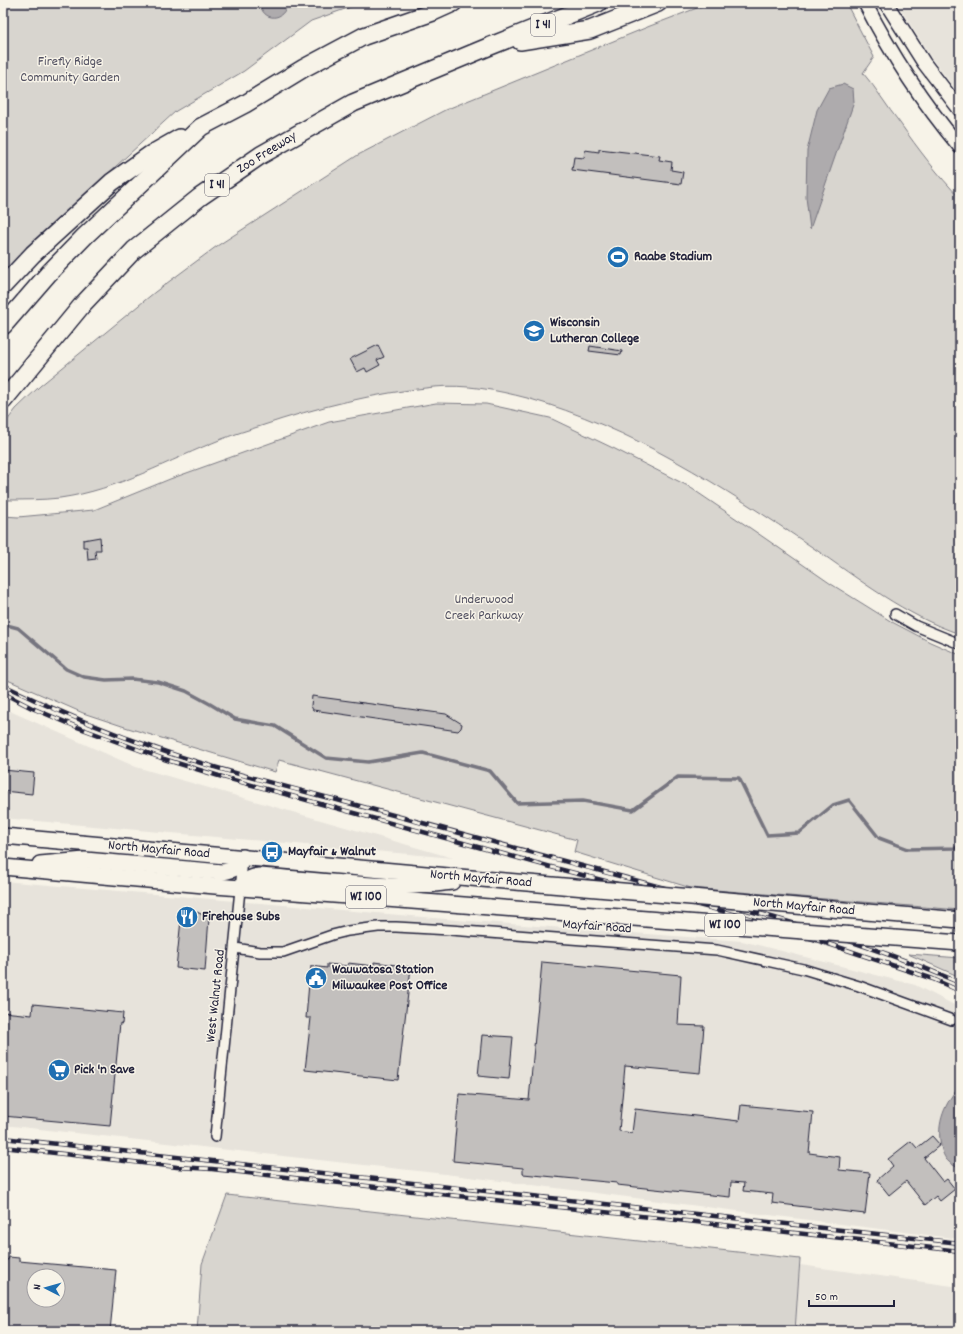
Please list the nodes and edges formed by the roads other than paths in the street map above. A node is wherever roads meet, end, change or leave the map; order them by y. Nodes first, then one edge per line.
1 (453, 3) edge
2 (598, 3) edge
3 (658, 3) edge
4 (865, 3) edge
5 (886, 3) edge
6 (488, 46) junction
7 (960, 110) edge
8 (201, 127) junction
9 (960, 147) edge
10 (3, 286) edge
11 (3, 326) edge
12 (3, 401) edge
13 (896, 614) dead end
14 (960, 644) edge
15 (3, 836) edge
16 (244, 857) junction
17 (6, 867) edge
18 (489, 879) junction
19 (241, 888) junction
20 (960, 920) edge
21 (960, 943) edge
22 (235, 948) junction
23 (952, 1020) dead end
24 (215, 1137) dead end

1 - 8 highway
2 - 6 highway, Zoo Freeway / I 41
3 - 6 highway
4 - 9 main road
5 - 7 main road
6 - 12 highway, Zoo Freeway / I 41
8 - 10 highway
8 - 11 highway
13 - 14 street
15 - 16 main road, North Mayfair Road / WI 100
16 - 17 main road
16 - 18 main road, North Mayfair Road / WI 100
16 - 19 street, West Walnut Road
17 - 19 main road, North Mayfair Road / WI 100
18 - 19 main road
18 - 20 main road, North Mayfair Road / WI 100, bridge
19 - 21 main road, North Mayfair Road / WI 100, bridge
19 - 22 street, West Walnut Road
22 - 23 street, Mayfair Road
22 - 24 street, West Walnut Road

